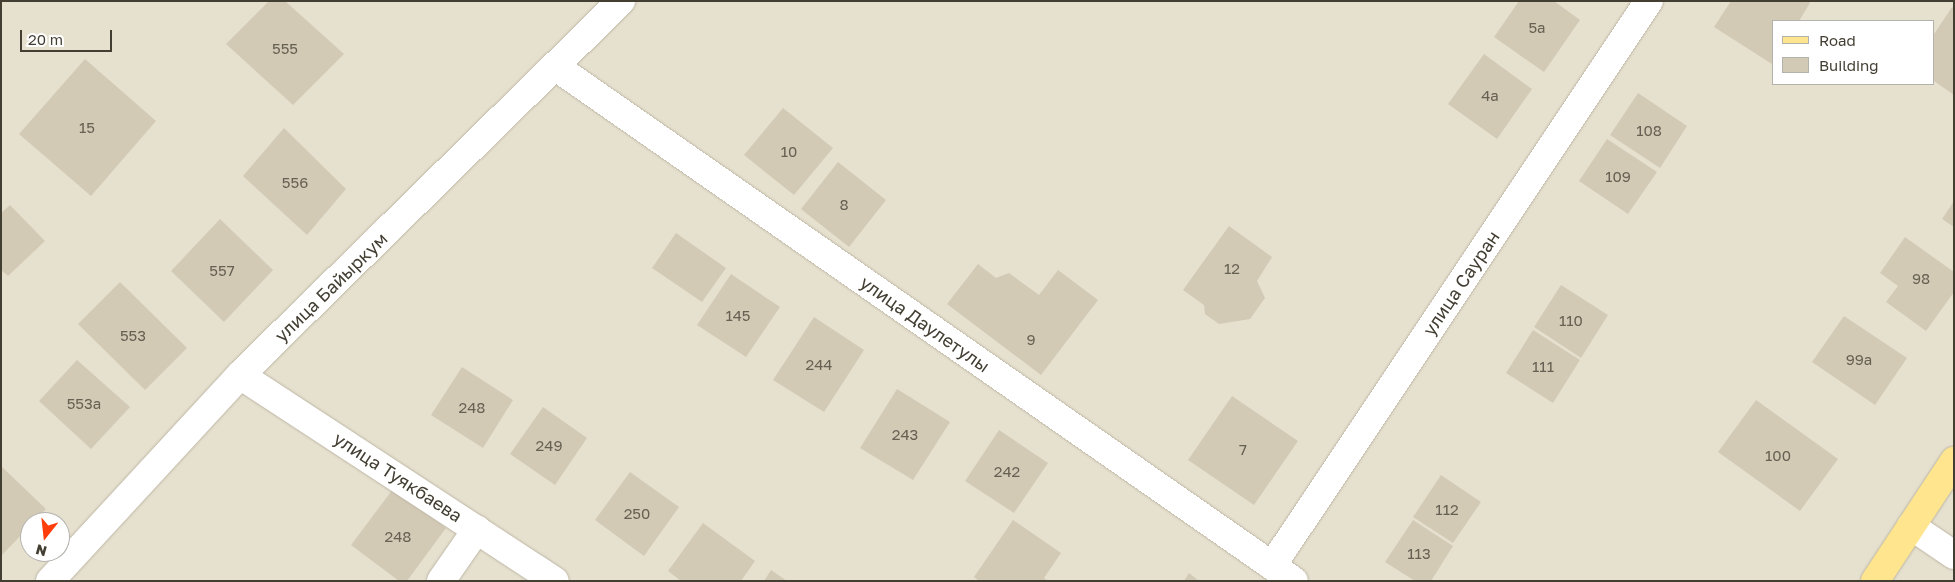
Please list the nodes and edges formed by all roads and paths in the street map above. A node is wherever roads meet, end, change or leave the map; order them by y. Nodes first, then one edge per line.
1 (621, 1) edge
2 (1649, 1) edge
3 (556, 67) junction
4 (240, 375) junction
5 (1954, 461) edge
6 (1911, 526) junction
7 (476, 529) junction
8 (1954, 555) edge
9 (1272, 566) junction
10 (50, 581) edge
11 (441, 581) edge
12 (555, 581) edge
13 (1294, 581) edge
14 (1875, 581) edge

1 - 3 street, улица Байыркум
2 - 9 street, улица Сауран
3 - 4 street, улица Байыркум
3 - 9 street, улица Даулетулы
4 - 7 street, улица Туякбаева
4 - 10 street, улица Байыркум
5 - 6 main road
6 - 8 street
6 - 14 main road
7 - 11 street
7 - 12 street, улица Туякбаева
9 - 13 street, улица Даулетулы

